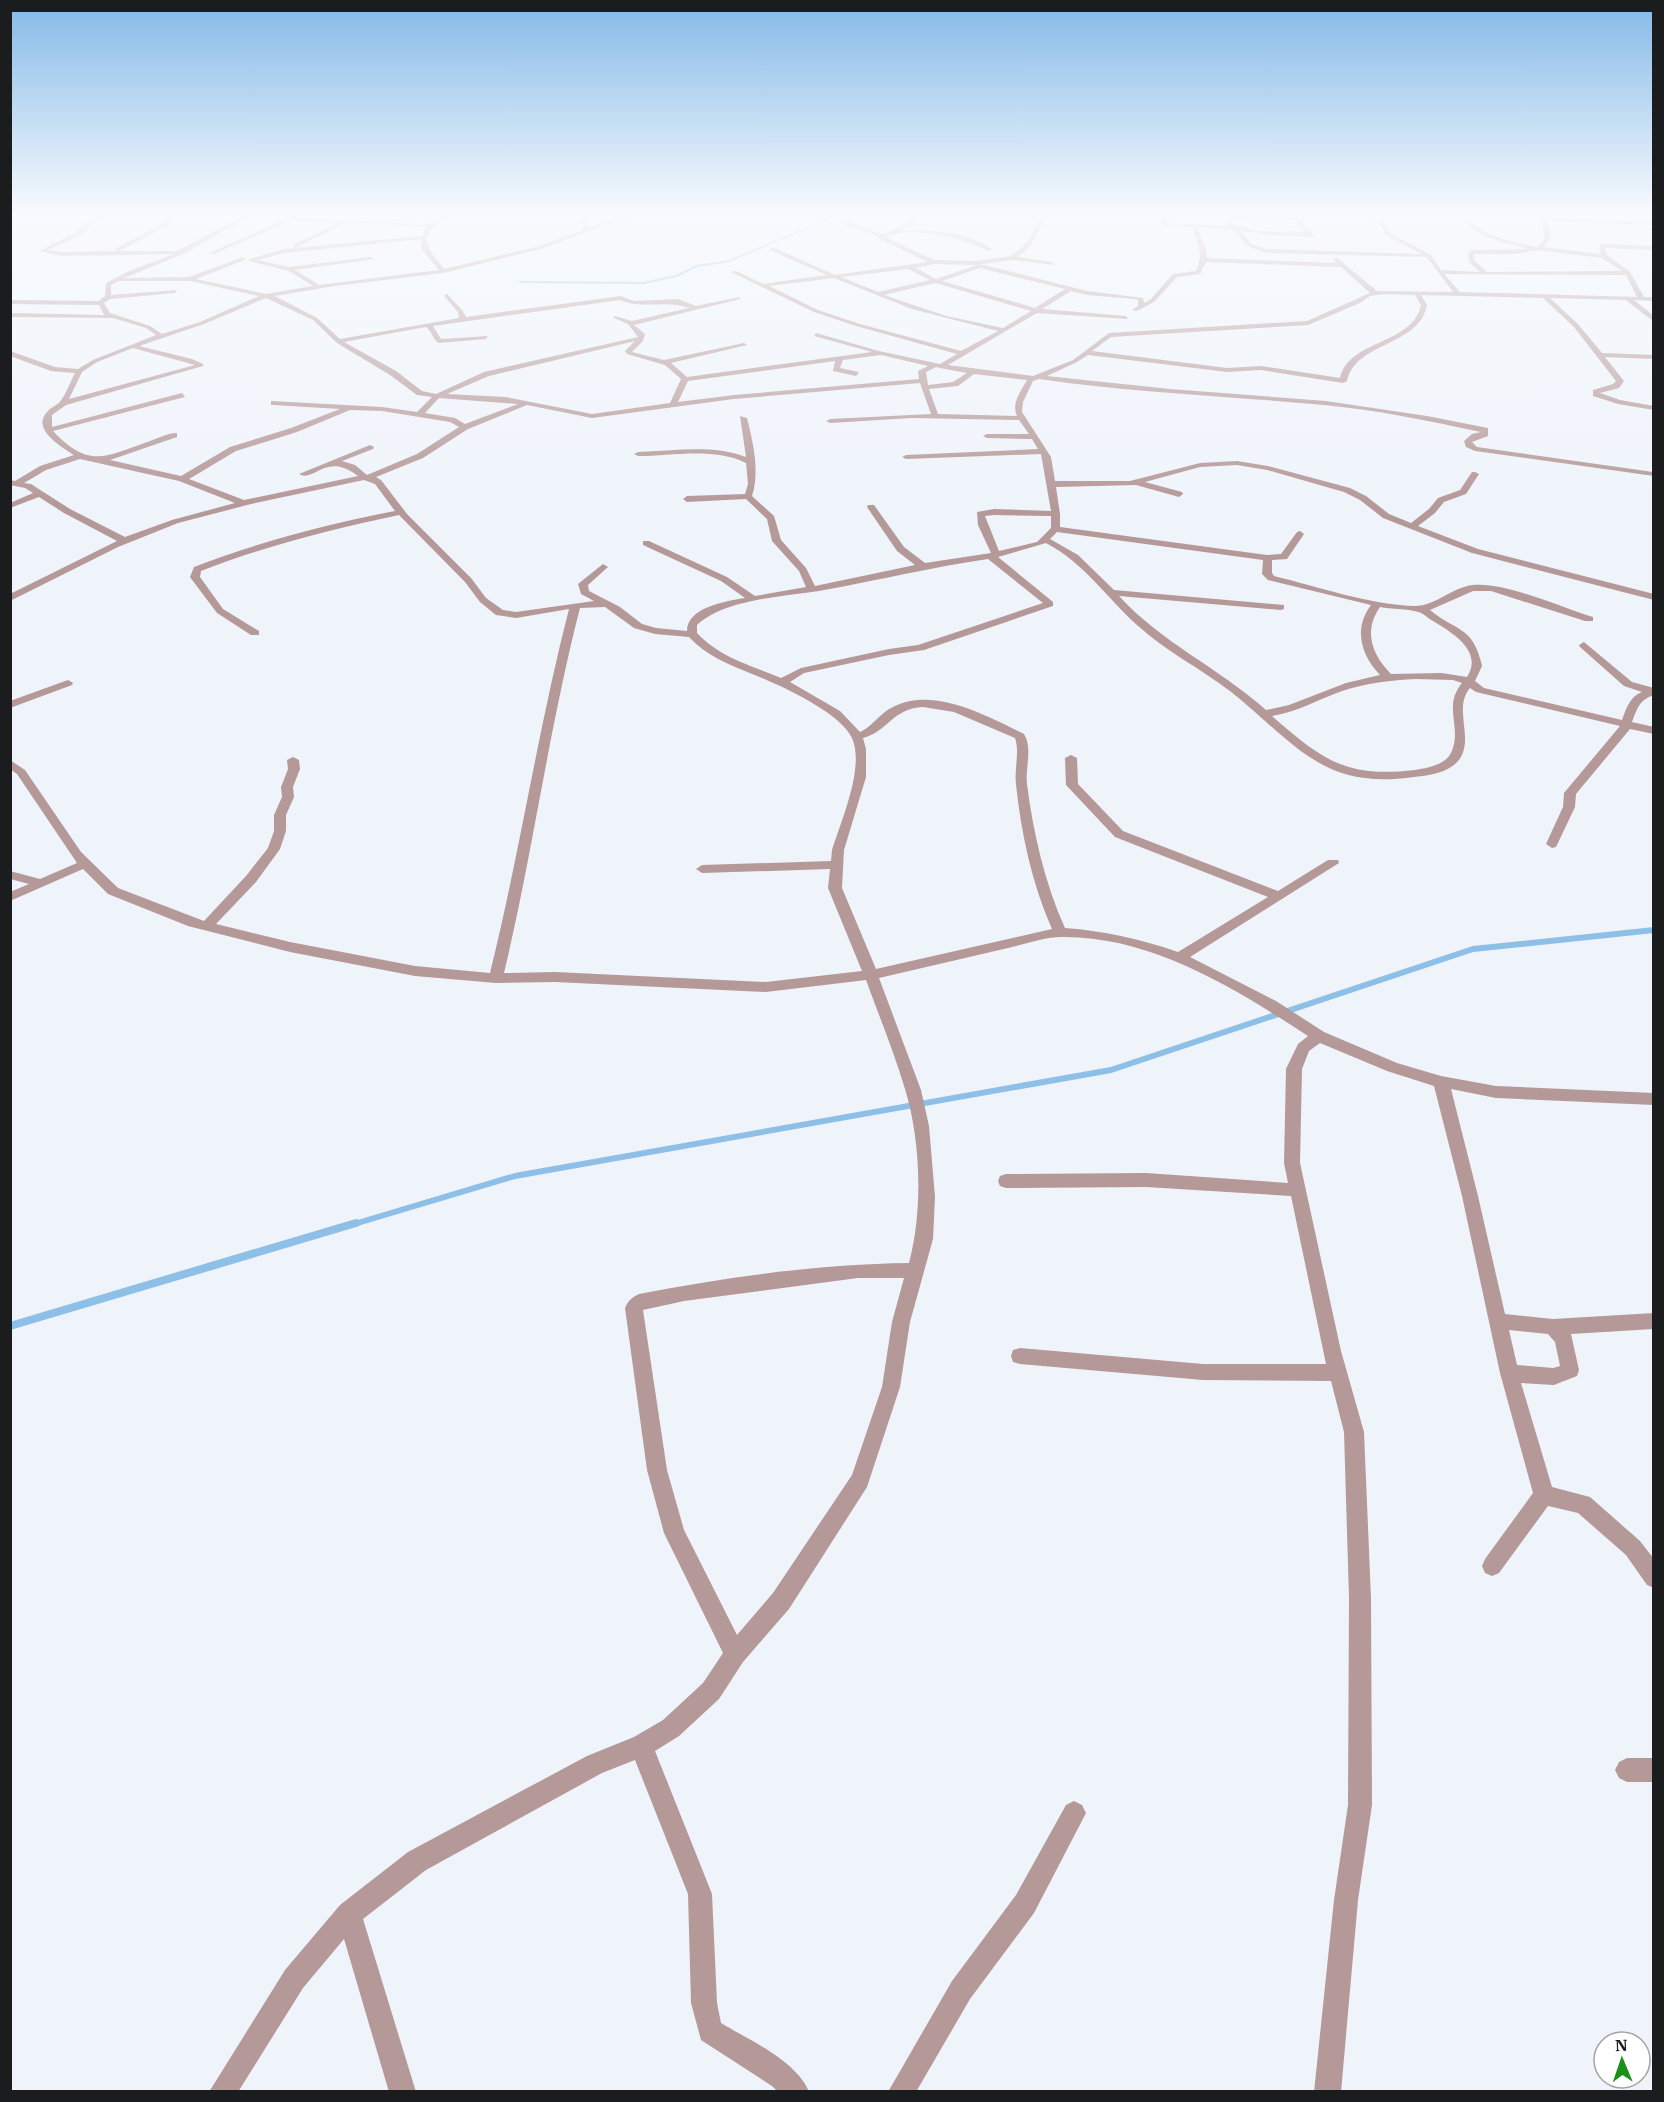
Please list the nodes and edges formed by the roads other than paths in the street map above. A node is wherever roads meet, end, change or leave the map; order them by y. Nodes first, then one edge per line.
1 (106, 310) edge
2 (232, 310) edge
3 (298, 310) edge
4 (459, 310) edge
5 (530, 310) edge
6 (693, 310) edge
7 (814, 310) edge
8 (923, 310) edge
9 (1038, 310) edge
10 (1039, 310) edge
11 (1135, 310) edge
12 (1341, 310) edge
13 (1423, 310) edge
14 (1561, 310) edge
15 (10, 315) edge
16 (110, 317) junction
17 (616, 317) dead end
18 (1126, 318) junction
19 (463, 319) junction
20 (632, 323) junction
21 (429, 326) junction
22 (1004, 330) junction
23 (816, 335) dead end
24 (1109, 335) junction
25 (160, 336) junction
26 (486, 337) dead end
27 (641, 338) junction
28 (339, 341) junction
29 (744, 345) dead end
30 (132, 346) junction
31 (10, 353) edge
32 (881, 353) junction
33 (962, 353) junction
34 (1089, 353) junction
35 (1602, 355) junction
36 (1653, 357) edge
37 (840, 358) junction
38 (665, 362) junction
39 (938, 366) junction
40 (79, 371) junction
41 (973, 372) junction
42 (856, 374) dead end
43 (1034, 377) junction
44 (685, 379) junction
45 (924, 384) junction
46 (182, 395) dead end
47 (437, 396) junction
48 (274, 402) dead end
49 (63, 403) junction
50 (524, 404) junction
51 (673, 404) junction
52 (352, 407) junction
53 (1653, 408) edge
54 (419, 415) junction
55 (935, 416) junction
56 (743, 418) dead end
57 (1023, 418) junction
58 (830, 421) dead end
59 (465, 427) junction
60 (48, 430) junction
61 (174, 435) dead end
62 (987, 435) dead end
63 (1036, 437) junction
64 (370, 447) dead end
65 (1044, 451) junction
66 (638, 454) dead end
67 (80, 456) junction
68 (906, 457) dead end
69 (102, 460) junction
70 (336, 462) junction
71 (750, 462) junction
72 (303, 474) dead end
73 (1475, 474) dead end
74 (1653, 474) edge
75 (369, 478) junction
76 (183, 479) junction
77 (14, 482) edge
78 (1138, 483) junction
79 (1049, 484) junction
80 (40, 493) junction
81 (1179, 494) dead end
82 (748, 496) junction
83 (687, 499) dead end
84 (246, 504) junction
85 (10, 506) edge
86 (871, 507) dead end
87 (401, 512) junction
88 (1056, 514) junction
89 (1412, 526) junction
90 (1055, 529) junction
91 (1300, 534) dead end
92 (1046, 540) junction
93 (125, 541) junction
94 (646, 543) dead end
95 (993, 556) junction
96 (1267, 558) junction
97 (923, 566) junction
98 (603, 567) dead end
99 (812, 589) junction
100 (1113, 593) junction
101 (1653, 597) edge
102 (10, 598) edge
103 (753, 599) junction
104 (604, 603) junction
105 (1377, 604) junction
106 (575, 606) junction
107 (1281, 607) dead end
108 (1423, 609) junction
109 (1590, 619) dead end
110 (255, 633) dead end
111 (692, 634) junction
112 (1584, 645) dead end
113 (1388, 677) junction
114 (782, 682) junction
115 (69, 683) dead end
116 (1469, 683) junction
117 (1652, 691) edge
118 (10, 705) edge
119 (1264, 713) junction
120 (1627, 725) junction
121 (1653, 731) edge
122 (857, 736) junction
123 (1071, 758) dead end
124 (293, 760) dead end
125 (10, 763) edge
126 (1552, 844) dead end
127 (1333, 863) dead end
128 (85, 864) junction
129 (837, 865) junction
130 (702, 869) dead end
131 (10, 875) edge
132 (41, 883) junction
133 (10, 897) edge
134 (1279, 897) junction
135 (207, 926) junction
136 (1060, 932) junction
137 (1179, 957) junction
138 (872, 975) junction
139 (496, 978) junction
140 (1319, 1036) junction
141 (1441, 1082) junction
142 (1653, 1099) edge
143 (1006, 1181) dead end
144 (1298, 1190) junction
145 (915, 1270) junction
146 (1498, 1321) junction
147 (1653, 1321) edge
148 (1553, 1327) junction
149 (1020, 1356) dead end
150 (1338, 1373) junction
151 (1509, 1373) junction
152 (1544, 1495) junction
153 (1492, 1566) dead end
154 (1653, 1578) edge
155 (735, 1653) junction
156 (641, 1746) junction
157 (1627, 1770) dead end
158 (1653, 1770) edge
159 (1074, 1813) dead end
160 (349, 1914) junction
161 (222, 2091) edge
162 (403, 2091) edge
163 (796, 2091) edge
164 (901, 2091) edge
165 (1327, 2091) edge

1 - 16 street
2 - 25 street
3 - 28 street
4 - 19 street
5 - 19 street
6 - 20 street
7 - 33 street
8 - 22 street
9 - 22 street
10 - 18 street
11 - 18 street
12 - 24 street
13 - 34 street
14 - 35 street
15 - 16 street
16 - 25 street
17 - 20 street
18 - 24 street
19 - 21 street
20 - 27 street
21 - 26 street
21 - 28 street
22 - 33 street
23 - 32 street
24 - 34 street
25 - 30 street
27 - 38 street
27 - 47 street
28 - 47 street
29 - 38 street
30 - 40 street
30 - 49 street
31 - 40 street
32 - 37 street
32 - 39 street
33 - 39 street
34 - 43 street
35 - 36 street
35 - 53 street
37 - 42 street
37 - 44 street
38 - 44 street
39 - 41 street
39 - 45 street
40 - 49 street
41 - 43 street
41 - 45 street
43 - 57 street
43 - 74 street
44 - 51 street
45 - 51 street
45 - 55 street
46 - 60 street
47 - 50 street
47 - 54 street
48 - 52 street
49 - 60 street
50 - 51 street
50 - 59 street
52 - 54 street
52 - 76 street
54 - 59 street
55 - 57 street
55 - 58 street
56 - 71 street
57 - 63 street
59 - 75 street
60 - 67 street
61 - 69 street
62 - 63 street
63 - 65 street
64 - 70 street
65 - 68 street
65 - 79 street
66 - 71 street
67 - 69 street
67 - 77 street
69 - 76 street
70 - 72 street
70 - 75 street
71 - 82 street
73 - 89 street
75 - 84 street
75 - 87 street
76 - 84 street
77 - 80 street
78 - 79 street
78 - 81 street
78 - 89 street
79 - 88 street
80 - 85 street
80 - 93 street
82 - 83 street
82 - 99 street
84 - 93 street
86 - 97 street
87 - 106 street
87 - 110 street
88 - 90 street
88 - 95 street
89 - 101 street
90 - 92 street
90 - 96 street
91 - 96 street
92 - 95 street
92 - 100 street
93 - 102 street
94 - 103 street
95 - 97 street
95 - 114 street
96 - 105 street
97 - 99 street
98 - 104 street
99 - 103 street
100 - 107 street
100 - 119 street
103 - 111 street
104 - 106 street
104 - 111 street
105 - 108 street
105 - 113 street
106 - 139 street
108 - 109 street
108 - 116 street
111 - 114 street
112 - 117 street
113 - 116 street
113 - 119 street
114 - 122 street
115 - 118 street
116 - 119 street
116 - 120 street
117 - 120 street
120 - 121 street
120 - 126 street
122 - 129 street
122 - 136 street
123 - 134 street
124 - 135 street
125 - 128 street
127 - 134 street
128 - 132 street
128 - 135 street
129 - 130 street
129 - 138 street
131 - 132 street
132 - 133 street
134 - 137 street
135 - 139 street
136 - 137 street
136 - 138 street
137 - 140 street
138 - 139 street
138 - 145 street
140 - 141 street
140 - 144 street
141 - 142 street
141 - 146 street
143 - 144 street
144 - 150 street
145 - 155 street
145 - 155 street
146 - 148 street
146 - 151 street
147 - 148 street
148 - 151 street
149 - 150 street
150 - 165 street
151 - 152 street
152 - 153 street
152 - 154 street
155 - 156 street
156 - 160 street
156 - 163 street
157 - 158 street
159 - 164 street
160 - 161 street
160 - 162 street

